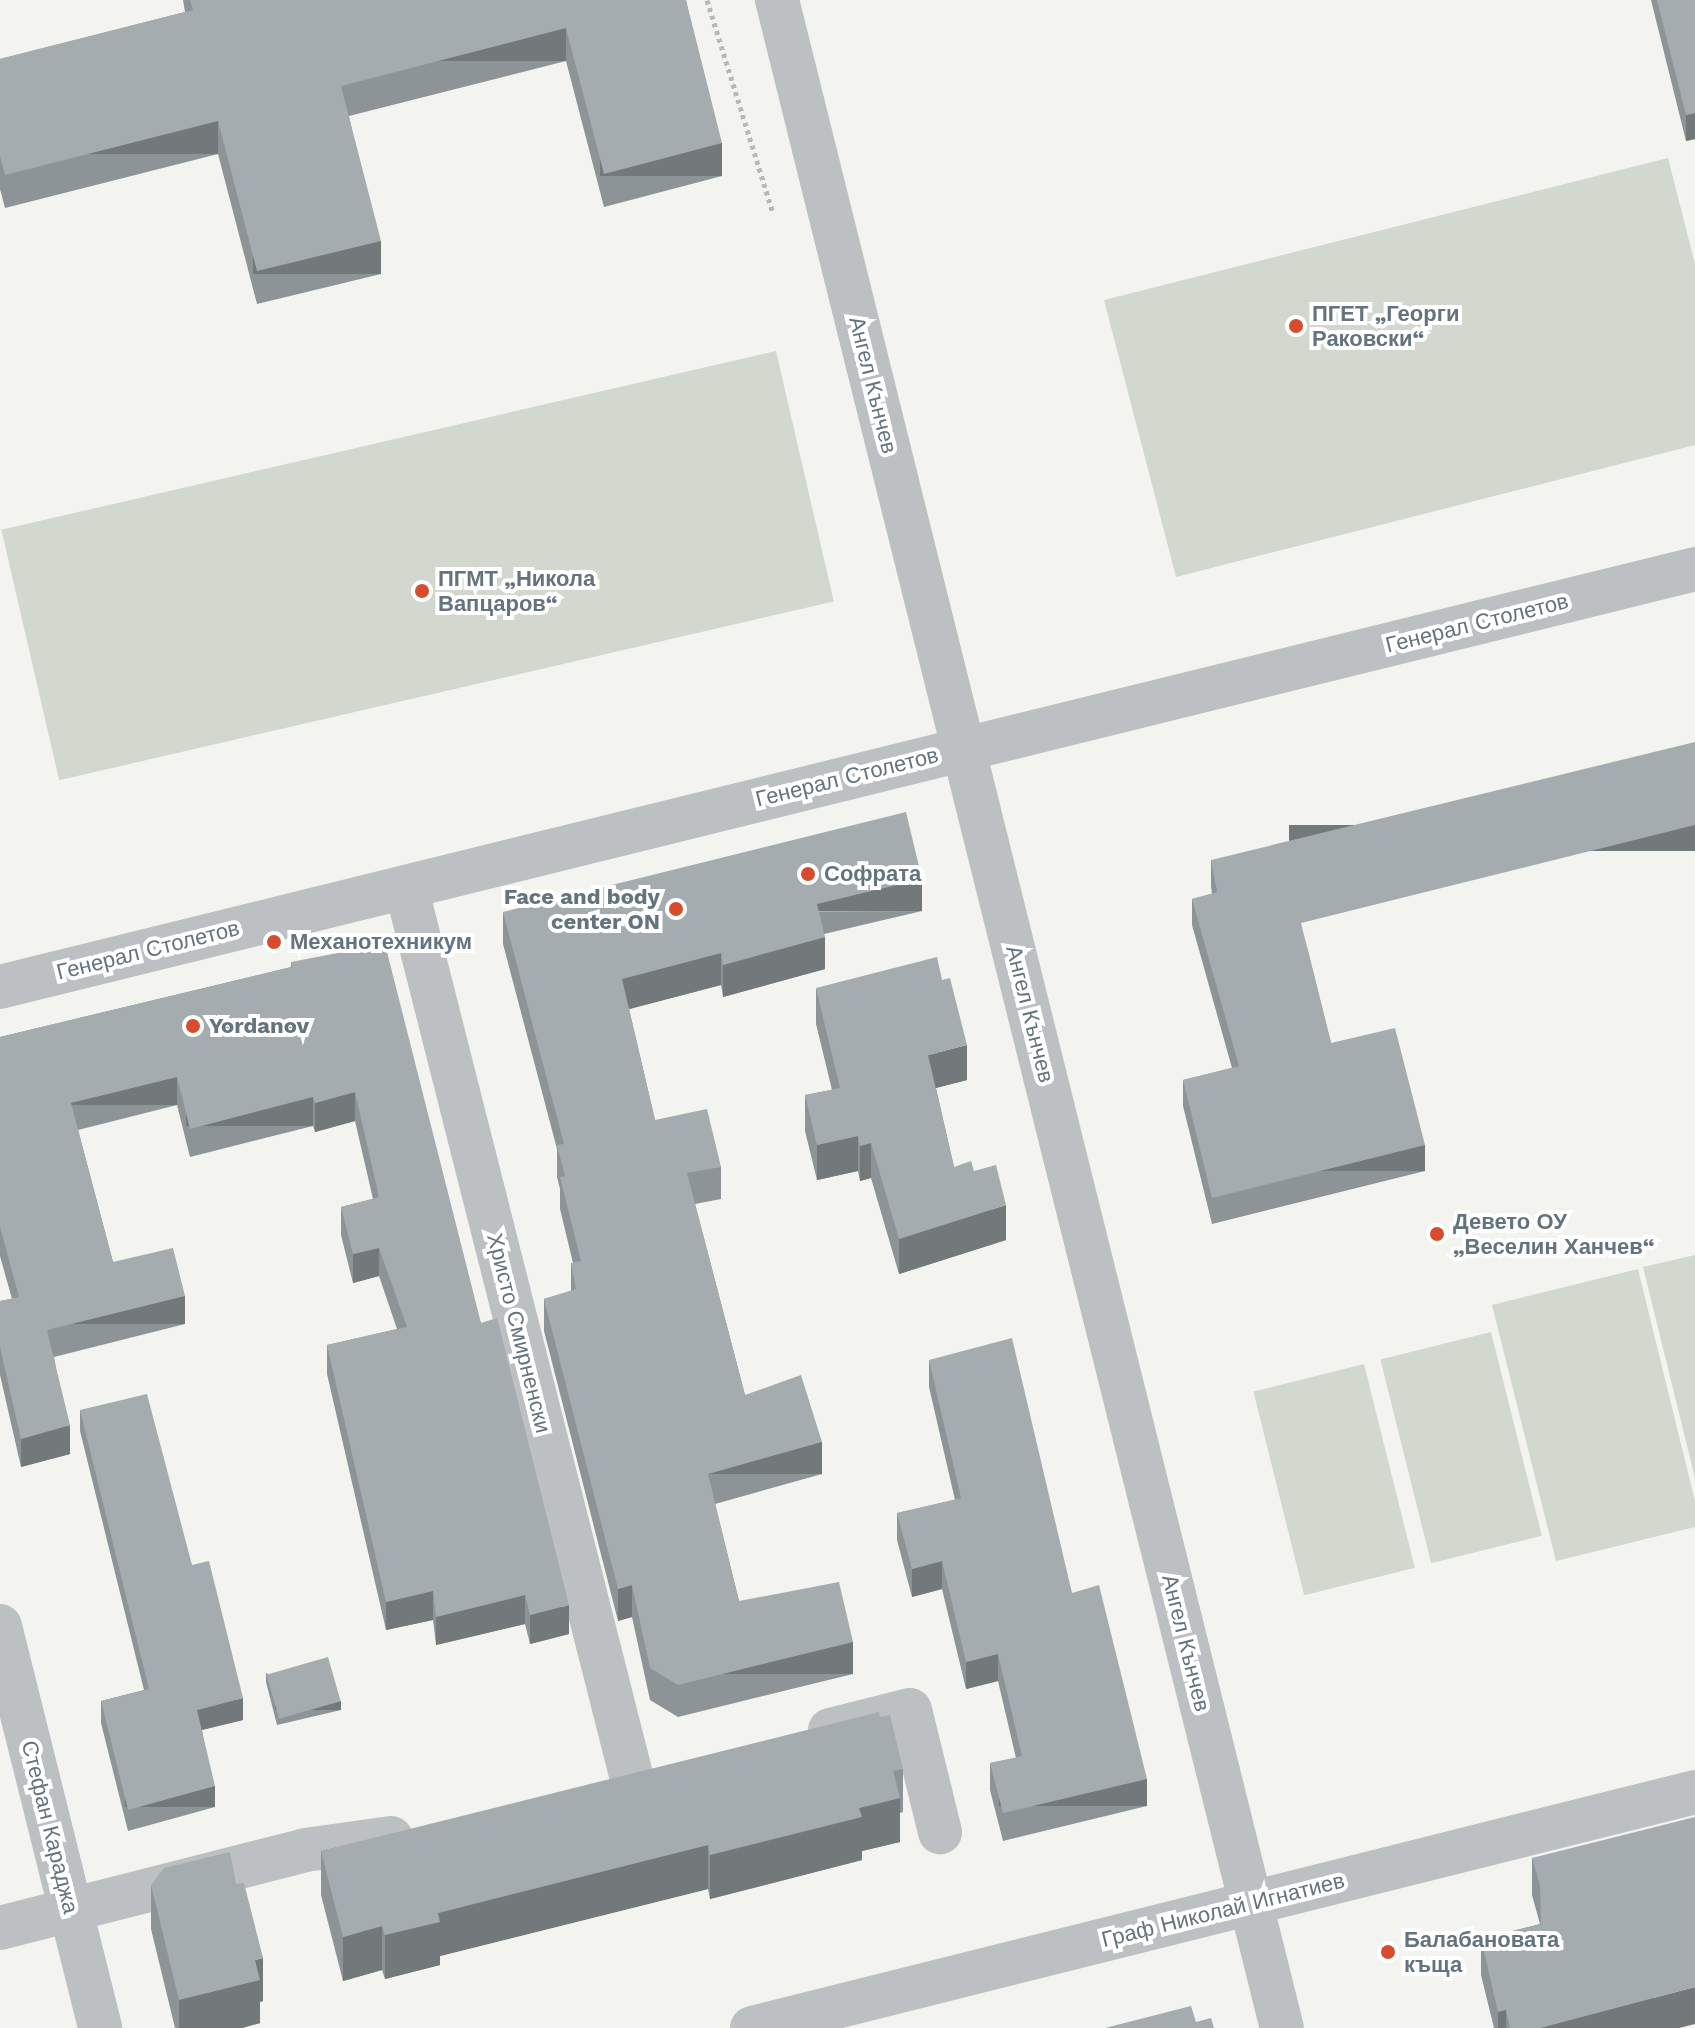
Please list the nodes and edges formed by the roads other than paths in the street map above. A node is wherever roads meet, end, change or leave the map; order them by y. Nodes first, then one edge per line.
1 (777, 0) edge
2 (1695, 569) edge
3 (964, 749) junction
4 (406, 887) junction
5 (0, 987) edge
6 (0, 1626) edge
7 (787, 1741) edge
8 (678, 1768) edge
9 (632, 1779) junction
10 (585, 1791) edge
11 (1695, 1792) edge
12 (431, 1829) edge
13 (940, 1832) dead end
14 (1251, 1903) junction
15 (70, 1910) junction
16 (0, 1928) edge
17 (100, 2028) edge
18 (752, 2028) edge
19 (1282, 2028) edge

1 - 3 street, Ангел Кънчев
2 - 3 street, Генерал Столетов
3 - 4 street, Генерал Столетов
3 - 14 street, Ангел Кънчев
4 - 5 street, Генерал Столетов
4 - 9 street, Христо Смирненски
6 - 15 street, Стефан Караджа
7 - 13 street
8 - 9 street
9 - 10 street
11 - 14 street, Граф Николай Игнатиев
12 - 15 street
14 - 18 street, Граф Николай Игнатиев
14 - 19 street, Ангел Кънчев
15 - 16 street
15 - 17 street, Стефан Караджа

